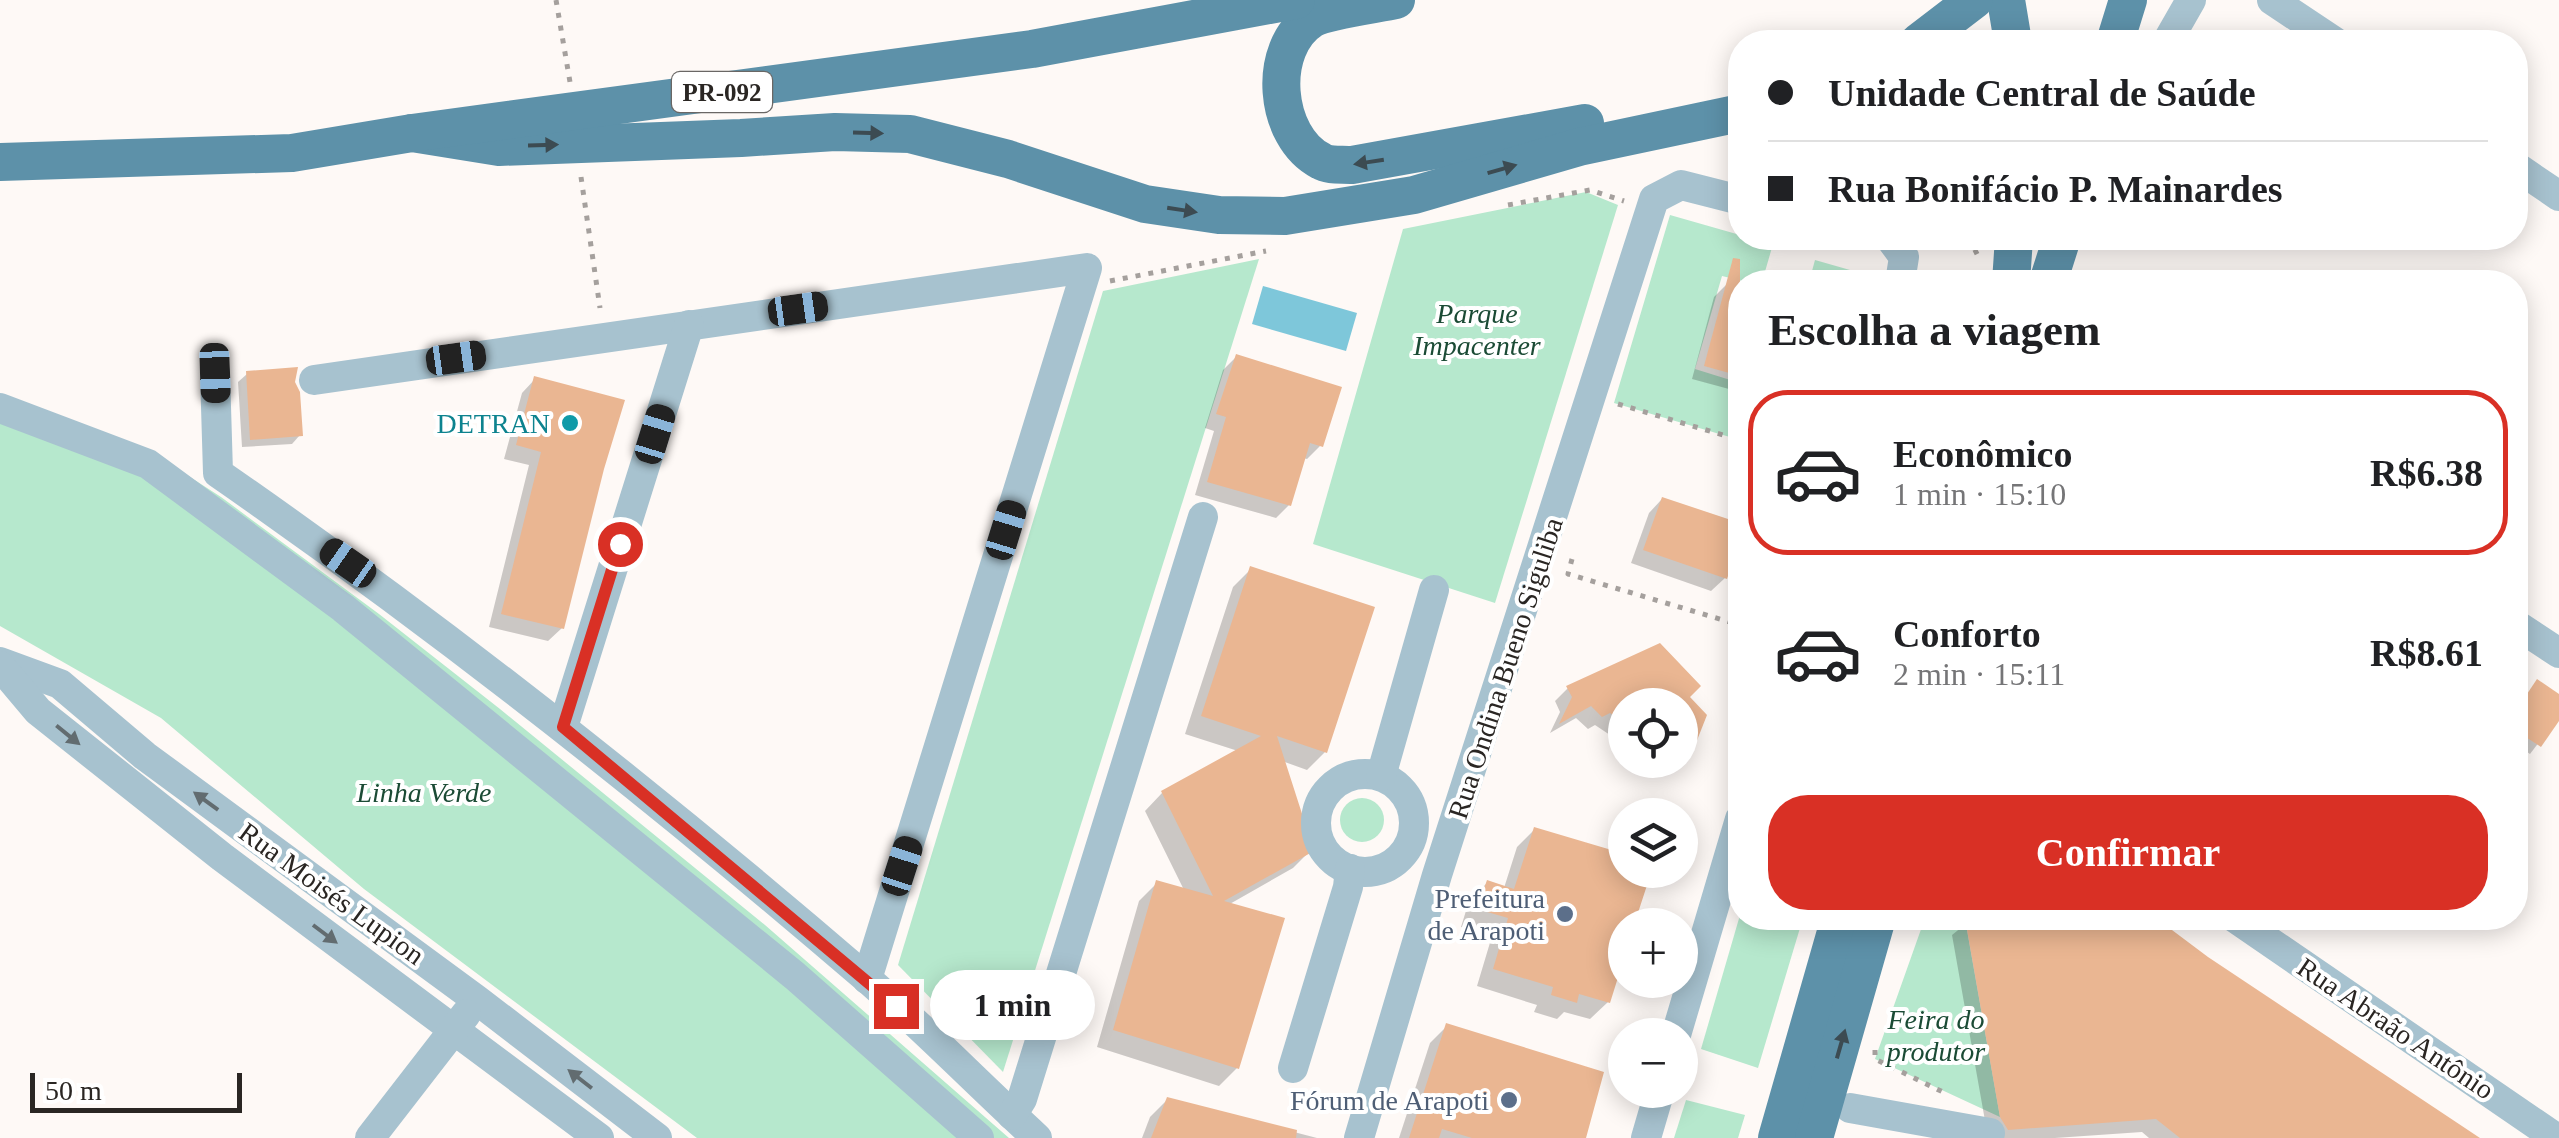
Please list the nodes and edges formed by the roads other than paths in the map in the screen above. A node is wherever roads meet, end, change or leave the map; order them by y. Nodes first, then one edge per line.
1 (1177, 0) edge
2 (1296, 0) edge
3 (1396, 0) edge
4 (1974, 0) edge
5 (2006, 0) edge
6 (2128, 0) edge
7 (2191, 0) edge
8 (2272, 0) edge
9 (1935, 30) edge
10 (2011, 30) edge
11 (2118, 30) edge
12 (2173, 30) edge
13 (2317, 30) edge
14 (1032, 48) junction
15 (1728, 94) edge
16 (1728, 115) edge
17 (412, 133) junction
18 (0, 162) edge
19 (2528, 175) edge
20 (2559, 196) edge
21 (1728, 197) edge
22 (690, 324) junction
23 (215, 373) dead end
24 (314, 380) dead end
25 (0, 408) edge
26 (1203, 517) dead end
27 (1434, 590) dead end
28 (2528, 633) edge
29 (2559, 653) edge
30 (0, 664) edge
31 (563, 727) junction
32 (1381, 776) junction
33 (1413, 813) junction
34 (1457, 816) junction
35 (243, 828) junction
36 (222, 857) junction
37 (1401, 857) junction
38 (1728, 860) edge
39 (1350, 869) junction
40 (1437, 876) junction
41 (1839, 930) edge
42 (1874, 930) edge
43 (2253, 930) edge
44 (867, 979) junction
45 (477, 1000) junction
46 (1681, 1018) edge
47 (454, 1030) junction
48 (1292, 1068) dead end
49 (1655, 1108) edge
50 (1828, 1108) edge
51 (1012, 1115) junction
52 (1990, 1132) dead end
53 (370, 1138) edge
54 (598, 1138) edge
55 (657, 1138) edge
56 (979, 1138) edge
57 (1036, 1138) edge
58 (1360, 1138) edge
59 (1646, 1138) edge
60 (1777, 1138) edge
61 (1814, 1138) edge
62 (2556, 1138) edge

1 - 14 main road
2 - 14 main road, PR-092
15 -> 3 main road
4 - 9 main road
5 - 10 main road
6 - 11 main road
7 - 12 street
8 - 13 street
14 - 17 main road, PR-092
17 -> 16 main road
17 - 18 main road, PR-092
19 - 20 street
21 - 34 street, Rua Ondina Bueno Siguliba
22 - 24 street
22 - 31 street
22 - 44 street
23 - 31 street
25 - 56 street
26 - 51 street
27 - 32 street
28 - 29 street
35 -> 30 street, Rua Moisés Lupion
30 -> 36 street, Rua Moisés Lupion
31 - 44 street
32 - 33 street
32 - 39 street
33 - 34 street
33 - 37 street
34 - 40 street, Rua Ondina Bueno Siguliba
35 - 36 street
35 - 45 street, Rua Moisés Lupion
36 -> 47 street, Rua Moisés Lupion
37 - 39 street
37 - 40 street
38 - 46 street
39 - 48 street
40 - 58 street, Rua Ondina Bueno Siguliba
41 - 50 main road
50 -> 42 main road
43 - 62 street, Rua Abraão Antônio
44 - 51 street
45 - 47 street
55 -> 45 street, Rua Moisés Lupion
47 - 53 street
47 - 54 street, Rua Moisés Lupion
49 - 59 street
50 - 52 street
50 - 60 main road
50 - 61 main road
51 - 57 street

